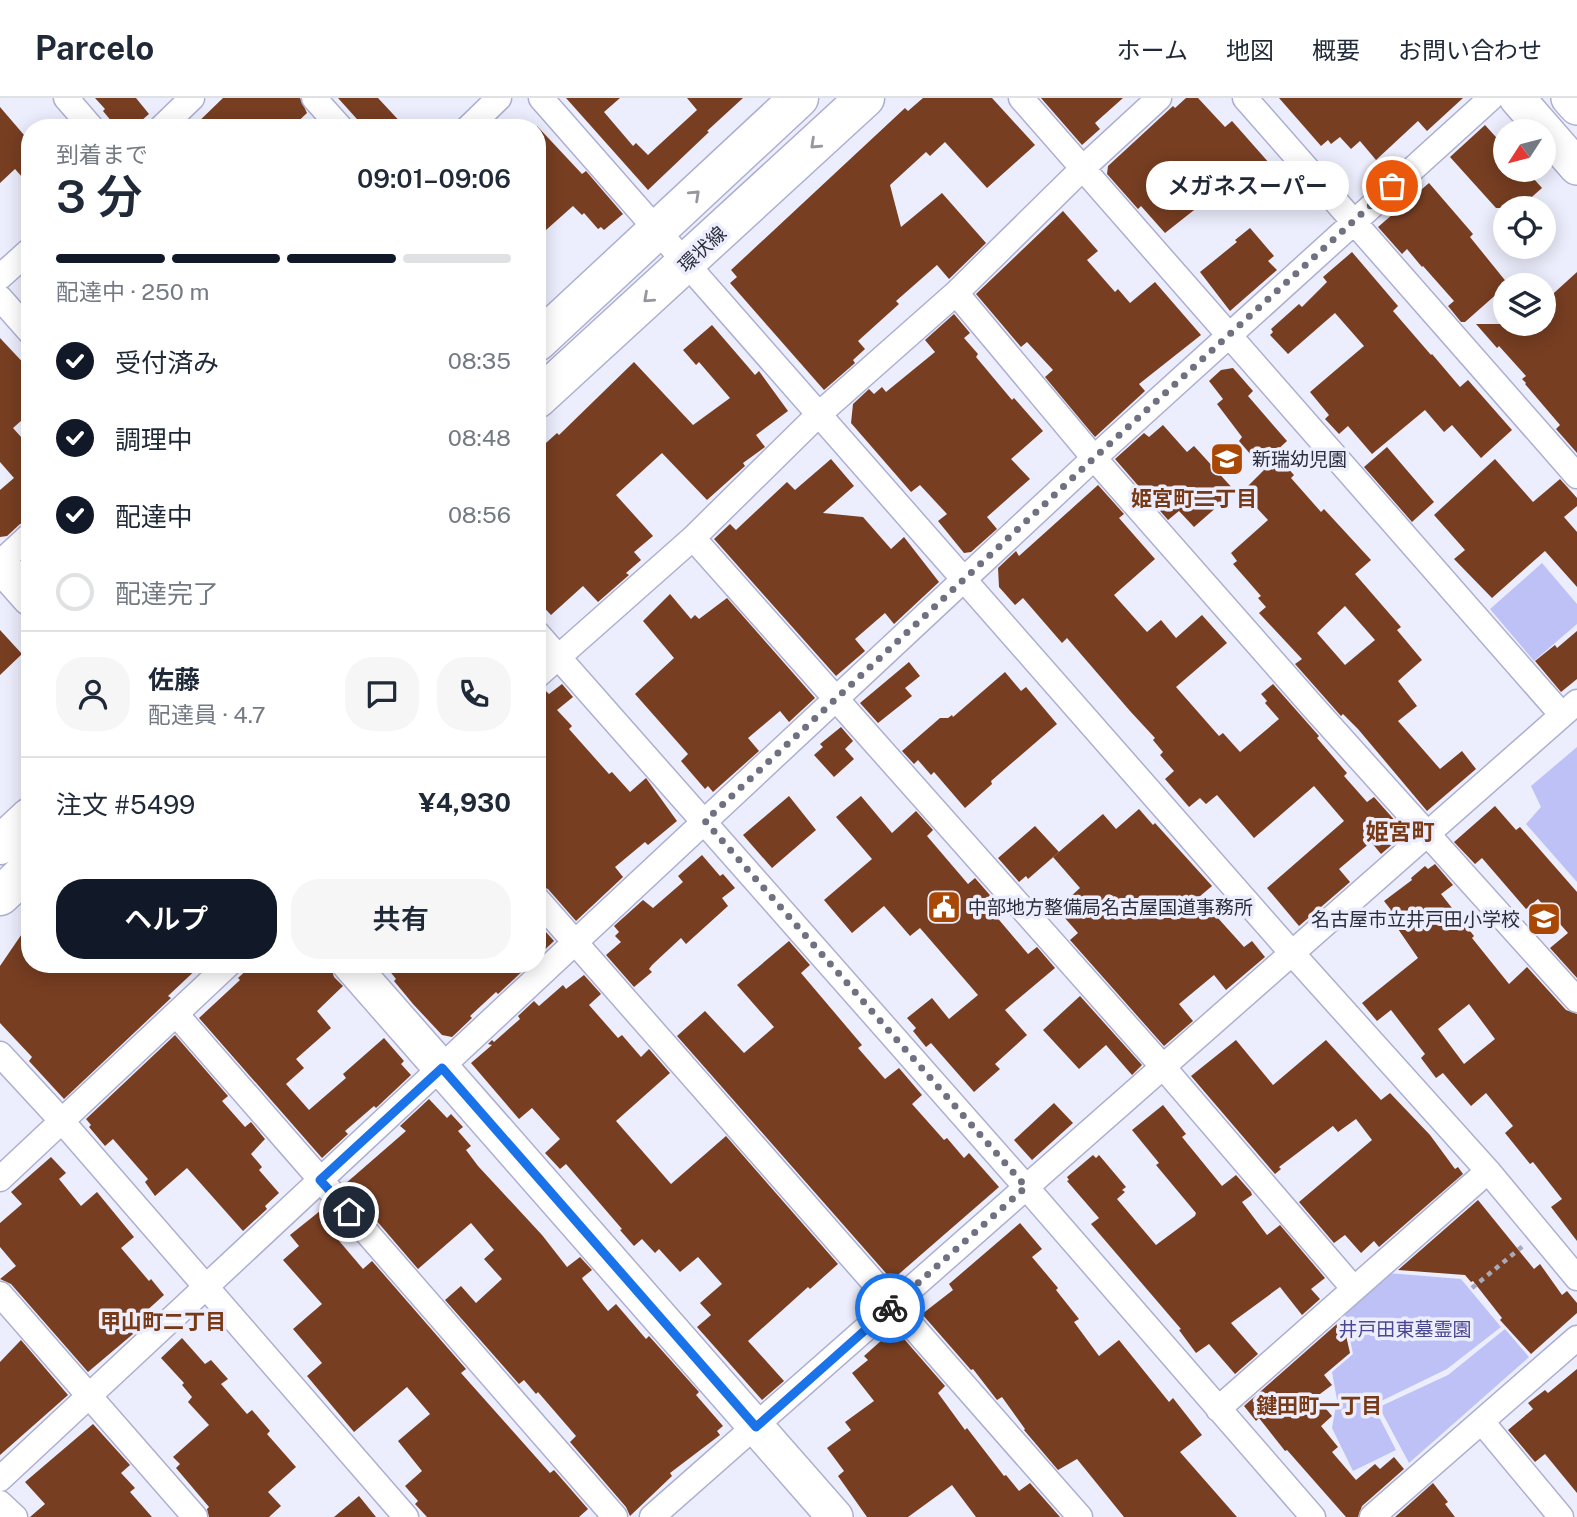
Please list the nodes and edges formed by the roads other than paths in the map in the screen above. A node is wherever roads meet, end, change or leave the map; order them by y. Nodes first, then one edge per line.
1 (66, 98) edge
2 (192, 98) edge
3 (314, 98) edge
4 (499, 98) edge
5 (541, 98) edge
6 (799, 98) edge
7 (865, 98) edge
8 (1021, 98) edge
9 (1159, 98) edge
10 (1245, 98) edge
11 (1491, 98) edge
12 (1517, 98) edge
13 (1569, 98) edge
14 (1577, 107) edge
15 (84, 119) edge
16 (170, 119) edge
17 (333, 119) edge
18 (477, 119) edge
19 (1577, 167) edge
20 (1083, 169) junction
21 (1352, 222) junction
22 (657, 232) junction
23 (21, 258) edge
24 (685, 264) junction
25 (0, 277) edge
26 (956, 293) junction
27 (0, 298) edge
28 (21, 322) edge
29 (1229, 333) junction
30 (546, 334) edge
31 (546, 391) edge
32 (818, 415) junction
33 (1094, 458) junction
34 (1577, 476) edge
35 (693, 538) junction
36 (21, 543) edge
37 (0, 563) edge
38 (964, 580) junction
39 (21, 588) edge
40 (546, 643) edge
41 (558, 656) junction
42 (546, 667) edge
43 (836, 699) junction
44 (1570, 708) edge
45 (705, 821) junction
46 (21, 825) edge
47 (1428, 835) junction
48 (0, 845) edge
49 (21, 877) edge
50 (0, 897) edge
51 (546, 909) edge
52 (576, 943) junction
53 (1291, 952) junction
54 (546, 971) edge
55 (219, 973) edge
56 (358, 973) edge
57 (544, 973) edge
58 (1577, 1000) edge
59 (176, 1014) junction
60 (0, 1054) edge
61 (442, 1068) junction
62 (1164, 1068) junction
63 (61, 1120) junction
64 (1488, 1171) junction
65 (0, 1179) edge
66 (320, 1180) junction
67 (1026, 1187) junction
68 (1577, 1278) edge
69 (205, 1286) junction
70 (1354, 1289) junction
71 (0, 1294) edge
72 (894, 1304) junction
73 (1577, 1338) edge
74 (88, 1396) junction
75 (1218, 1409) junction
76 (1482, 1422) junction
77 (756, 1427) junction
78 (0, 1479) edge
79 (0, 1503) edge
80 (402, 1516) edge
81 (15, 1517) edge
82 (195, 1517) edge
83 (615, 1517) edge
84 (652, 1517) edge
85 (835, 1517) edge
86 (1080, 1517) edge
87 (1312, 1517) edge
88 (1372, 1517) edge
89 (1561, 1517) edge

1 - 15 street
2 - 16 street
3 - 17 street
4 - 18 street
5 - 22 street
22 -> 6 main road
7 -> 24 main road, 環状線
8 - 20 street
9 - 20 street
10 - 21 street
11 - 21 street
12 - 19 street
13 - 14 street
20 - 26 street
20 - 29 street
21 - 29 street
21 - 34 street
22 - 24 street
22 - 30 main road
23 - 25 street
24 -> 31 main road, 環状線
24 - 32 street
26 - 32 street
26 - 33 street
27 - 28 street
29 - 33 street
29 - 44 street
32 - 35 street
32 - 38 street
33 - 38 street
33 - 47 street
35 - 41 street
35 - 43 street
36 - 37 street
37 - 39 street
38 - 43 street
38 - 53 street
40 - 41 street
41 - 42 street
41 - 45 street
43 - 45 street
43 - 62 street
44 - 47 street
45 - 52 street
45 - 67 street
46 - 48 main road
47 - 53 street
47 - 58 street
49 - 50 main road
51 - 52 street
52 - 54 street
52 - 72 street
53 - 62 street
53 - 64 street
55 - 59 street
56 - 61 street
57 - 61 street
59 - 63 street
59 - 66 street
60 - 63 street
61 - 66 street
61 - 77 street
62 - 67 street
62 - 70 street
63 - 65 street
63 - 69 street
64 - 68 street
64 - 70 street
66 - 69 street
66 - 83 street
67 - 72 street
67 - 75 street
69 - 74 street
69 - 80 street
70 - 75 street
71 - 74 street
72 - 77 street
72 - 86 street
73 - 76 street
74 - 78 street
74 - 82 street
75 - 87 street
76 - 88 street
76 - 89 street
77 - 84 street
77 - 85 street
79 - 81 street

